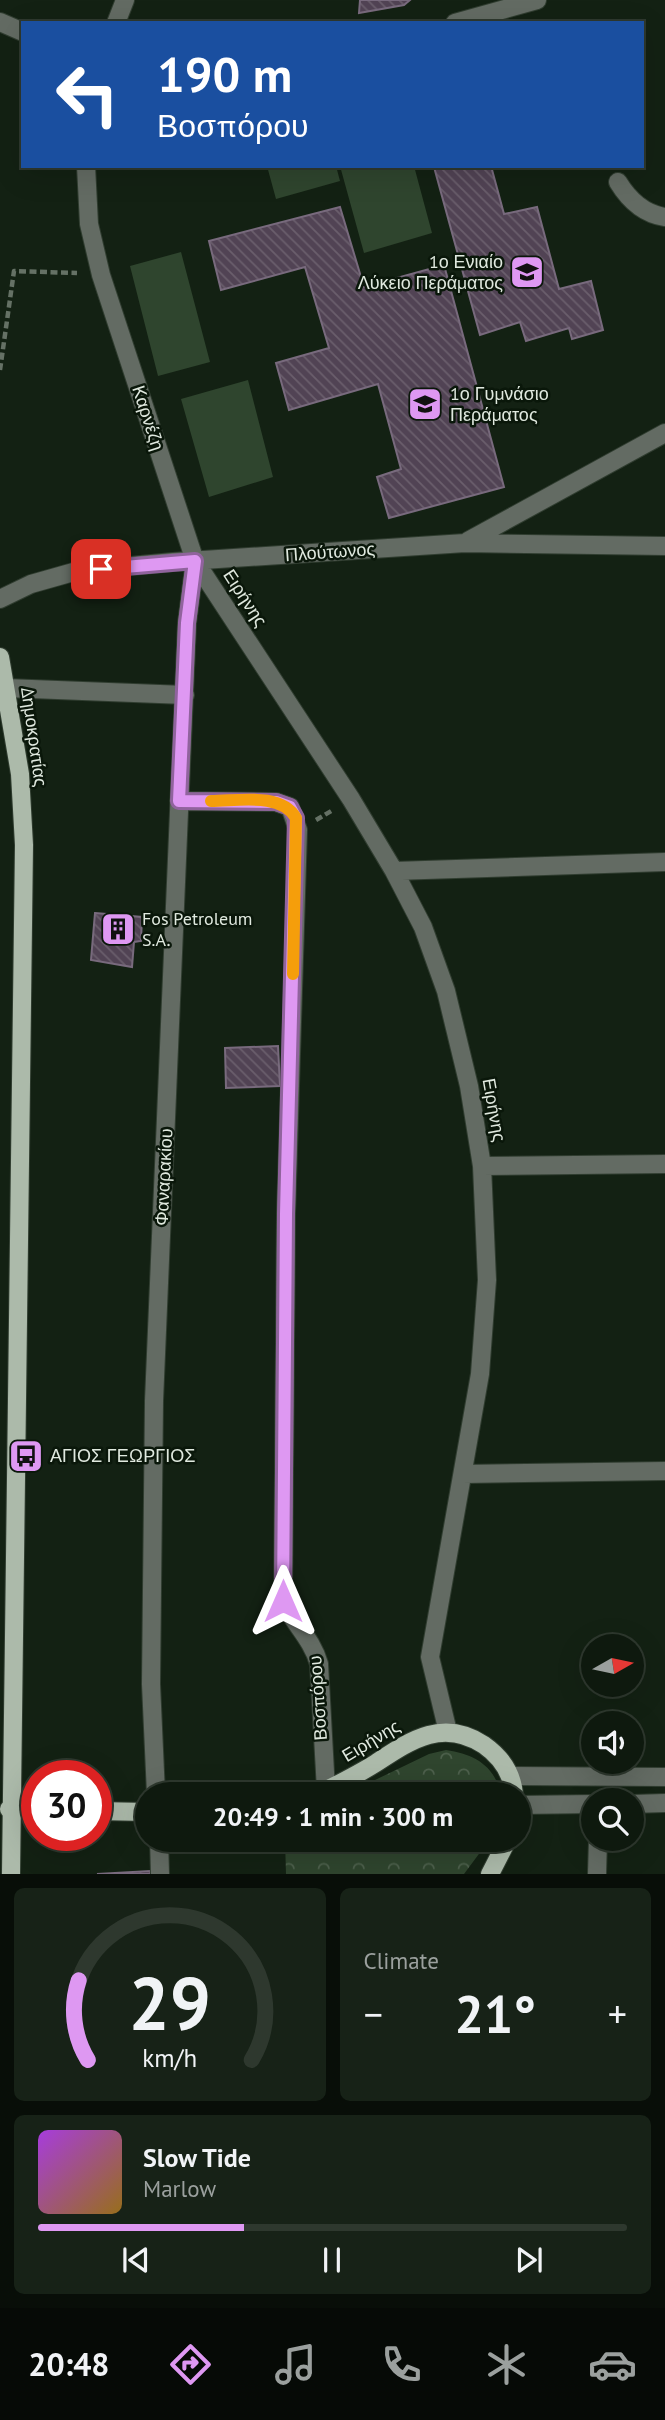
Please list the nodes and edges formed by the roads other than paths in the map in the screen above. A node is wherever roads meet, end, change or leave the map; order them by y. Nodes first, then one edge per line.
1 (125, 0) edge
2 (537, 0) edge
3 (117, 21) edge
4 (462, 21) edge
5 (0, 22) edge
6 (21, 31) edge
7 (86, 168) edge
8 (618, 182) dead end
9 (665, 217) edge
10 (665, 433) edge
11 (465, 543) junction
12 (665, 546) edge
13 (195, 561) junction
14 (0, 599) edge
15 (0, 657) edge
16 (6, 688) junction
17 (185, 695) junction
18 (179, 801) junction
19 (665, 862) edge
20 (394, 871) junction
21 (665, 1164) edge
22 (482, 1166) junction
23 (665, 1471) edge
24 (463, 1474) junction
25 (448, 1732) junction
26 (600, 1777) junction
27 (665, 1777) edge
28 (155, 1782) edge
29 (322, 1782) edge
30 (340, 1782) edge
31 (510, 1782) edge
32 (531, 1783) edge
33 (600, 1788) edge
34 (581, 1804) edge
35 (644, 1804) edge
36 (665, 1804) edge
37 (531, 1805) edge
38 (3, 1809) edge
39 (21, 1810) edge
40 (112, 1811) edge
41 (135, 1812) edge
42 (598, 1851) edge
43 (159, 1852) edge
44 (501, 1852) edge
45 (11, 1874) edge
46 (160, 1874) edge
47 (490, 1874) edge
48 (597, 1874) edge

1 - 3 street
2 - 4 street
5 - 6 street
7 - 13 street, Καρνέζη
8 - 9 street
10 - 11 street
11 - 12 street, Πλούτωνος
11 - 13 street, Πλούτωνος
13 - 14 street, Πλούτωνος
13 - 17 street, Φαναρακίου
13 - 20 street, Ειρήνης
15 - 16 main road, Δημοκρατίας
16 - 17 street
16 - 38 main road, Δημοκρατίας
17 - 18 street, Φαναρακίου
18 - 28 street, Φαναρακίου
18 - 29 street, Βοσπόρου
19 - 20 street
20 - 22 street, Ειρήνης
21 - 22 street
22 - 24 street, Ειρήνης
23 - 24 street
24 - 25 street, Ειρήνης
25 - 30 main road, Ειρήνης
25 - 31 main road
26 - 27 street
26 - 32 street
26 - 33 street
34 - 37 street
35 - 36 street
38 - 39 main road
38 - 45 main road, Δημοκρατίας
40 - 41 main road
42 - 48 street
43 - 46 street
44 - 47 main road

